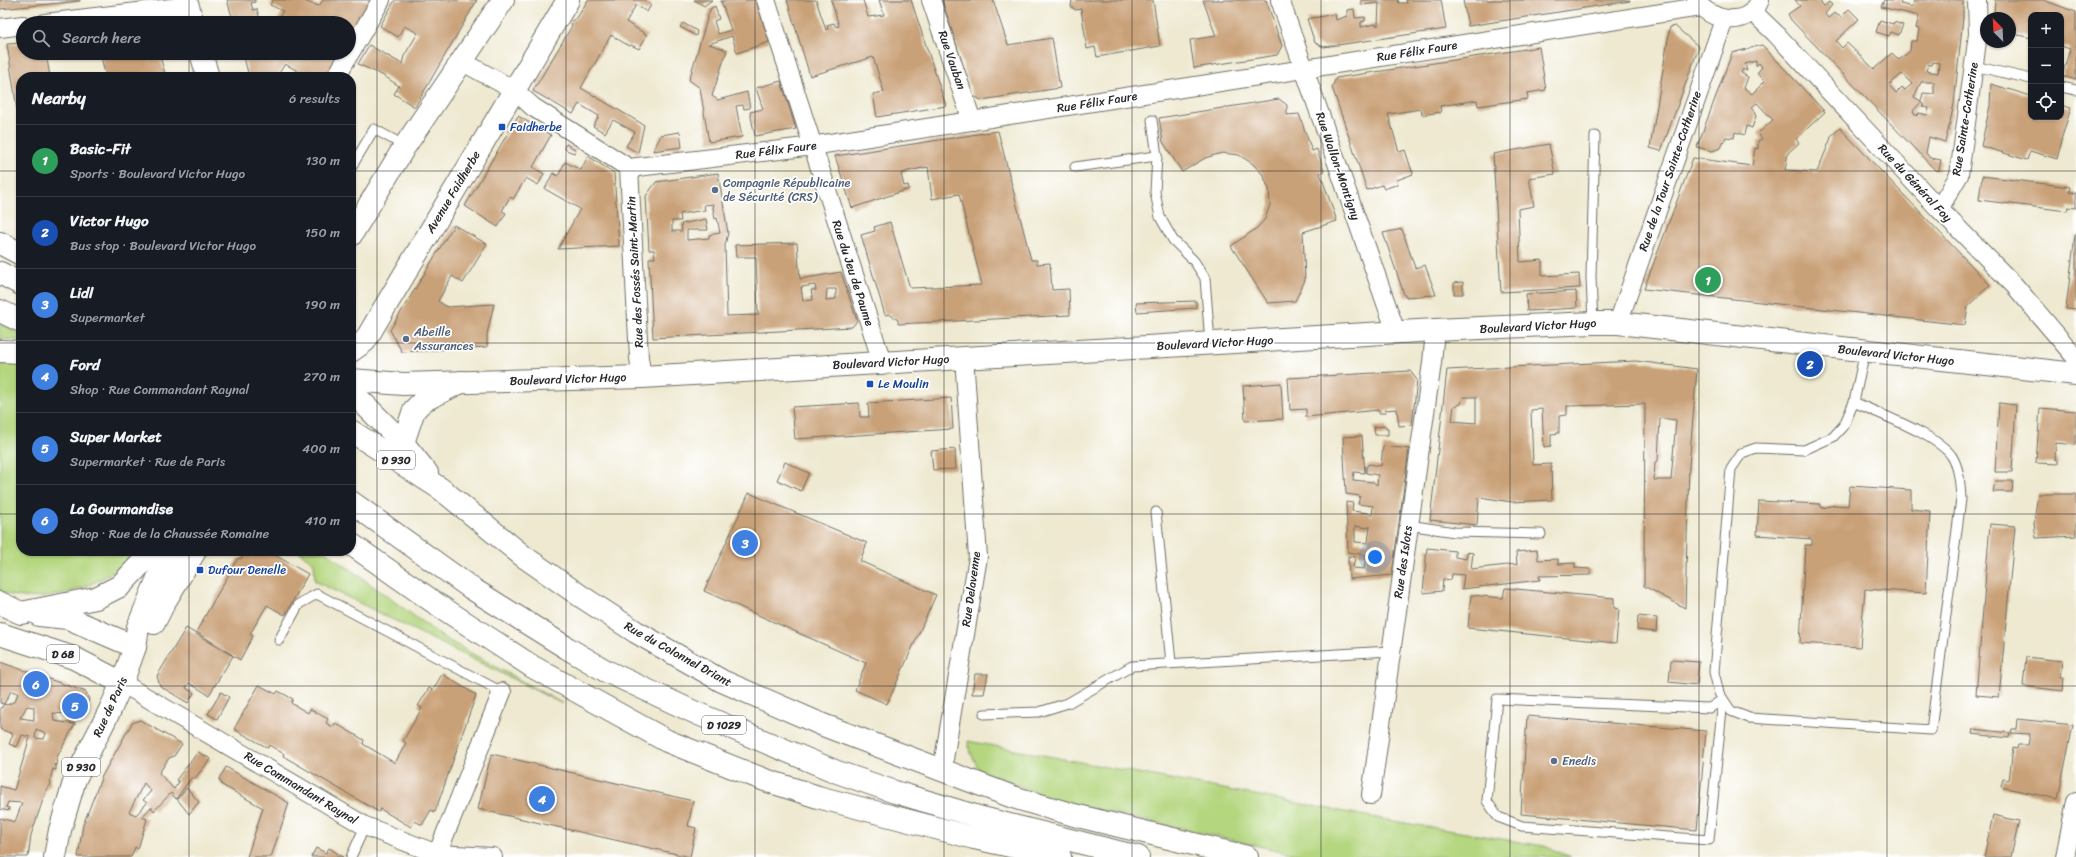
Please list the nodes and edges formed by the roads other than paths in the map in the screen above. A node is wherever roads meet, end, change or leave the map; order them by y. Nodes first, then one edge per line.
1 (382, 0) edge
2 (503, 0) edge
3 (568, 0) edge
4 (766, 0) edge
5 (931, 0) edge
6 (1280, 0) edge
7 (1977, 0) edge
8 (1698, 3) edge
9 (1756, 5) edge
10 (189, 10) edge
11 (123, 16) edge
12 (1724, 20) junction
13 (16, 26) edge
14 (0, 28) edge
15 (356, 44) edge
16 (203, 60) edge
17 (346, 60) edge
18 (463, 62) junction
19 (1974, 66) junction
20 (1305, 69) junction
21 (207, 72) edge
22 (339, 72) edge
23 (2028, 79) edge
24 (2064, 87) edge
25 (514, 90) junction
26 (2076, 90) edge
27 (1152, 120) dead end
28 (972, 121) junction
29 (1595, 136) dead end
30 (405, 146) junction
31 (812, 146) junction
32 (1157, 156) junction
33 (356, 160) edge
34 (1075, 167) dead end
35 (630, 168) junction
36 (1939, 209) junction
37 (356, 221) edge
38 (0, 243) edge
39 (16, 251) edge
40 (0, 273) edge
41 (16, 281) edge
42 (0, 310) edge
43 (16, 319) edge
44 (1593, 323) junction
45 (1618, 324) junction
46 (1435, 330) junction
47 (1396, 332) junction
48 (1210, 343) junction
49 (356, 347) edge
50 (0, 351) edge
51 (1865, 351) junction
52 (16, 352) edge
53 (964, 358) junction
54 (2076, 358) edge
55 (882, 362) junction
56 (2076, 374) edge
57 (642, 377) junction
58 (356, 380) edge
59 (462, 382) junction
60 (356, 396) edge
61 (1854, 402) junction
62 (356, 434) edge
63 (403, 443) junction
64 (441, 490) junction
65 (356, 506) edge
66 (1156, 512) dead end
67 (1408, 525) junction
68 (1541, 534) dead end
69 (356, 548) edge
70 (148, 556) edge
71 (167, 556) edge
72 (192, 556) edge
73 (0, 603) edge
74 (10, 611) edge
75 (0, 634) edge
76 (279, 640) dead end
77 (135, 647) junction
78 (1390, 651) junction
79 (1171, 663) junction
80 (122, 683) junction
81 (502, 692) joint
82 (1723, 699) junction
83 (984, 714) dead end
84 (942, 771) junction
85 (1371, 795) dead end
86 (2076, 801) edge
87 (365, 826) junction
88 (436, 855) edge
89 (55, 857) edge
90 (351, 857) edge
91 (493, 857) edge
92 (1060, 857) edge
93 (1138, 857) edge
94 (1247, 857) edge
95 (2065, 857) edge

1 - 15 street
2 - 18 main road
3 - 25 main road, Avenue Faidherbe
4 - 31 street, Rue du Jeu de Paume
5 - 28 street, Rue Vauban
6 - 20 street, Rue Wallon-Montigny
7 - 19 street, Rue Sainte-Catherine
8 - 12 street
8 - 20 street, Rue Félix Faure
9 - 12 street
9 - 36 street, Rue du Général Foy
10 - 11 street
12 - 45 street, Rue de la Tour Sainte-Catherine
13 - 14 street
16 - 21 main road
17 - 22 street
18 - 25 street
18 - 30 main road
19 - 23 lane
19 - 36 street, Rue Sainte-Catherine
20 - 28 street, Rue Félix Faure
20 - 47 street, Rue Wallon-Montigny
24 - 26 lane
25 - 35 street
25 - 49 main road, Avenue Faidherbe
27 - 32 lane
28 - 31 street, Rue Félix Faure
29 - 44 lane
30 - 33 lane
30 - 37 main road
31 - 35 street, Rue Félix Faure
31 - 55 street, Rue du Jeu de Paume
32 - 34 lane
32 - 48 lane
35 - 57 street, Rue des Fossés Saint-Martin
36 - 54 street, Rue du Général Foy
38 - 39 main road
40 - 41 main road
42 - 43 main road
44 - 45 main road, Boulevard Victor Hugo
44 - 46 main road, Boulevard Victor Hugo
45 - 51 main road, Boulevard Victor Hugo
46 - 47 main road, Boulevard Victor Hugo
46 - 67 street, Rue des Islots
47 - 48 main road, Boulevard Victor Hugo
48 - 53 main road, Boulevard Victor Hugo
50 - 52 main road
51 - 56 main road, Boulevard Victor Hugo
51 - 61 lane
53 - 55 main road, Boulevard Victor Hugo
53 - 84 street, Rue Delavenne
55 - 57 main road, Boulevard Victor Hugo
57 - 59 main road, Boulevard Victor Hugo
58 - 59 main road, Boulevard Victor Hugo
59 - 63 main road
60 - 63 main road
61 - 82 lane
61 - 82 lane
62 - 64 main road, D 930
63 - 64 main road, D 930
64 - 84 main road, Rue du Colonnel Driant
65 - 93 main road, D 1029
66 - 79 lane
67 - 68 lane
67 - 78 street, Rue des Islots
69 - 92 main road
70 - 74 main road
71 - 77 main road, Rue de Paris / D 930
72 - 77 main road, Rue de Paris / D 930
73 - 74 main road
74 - 77 main road
75 - 80 main road, D 68
76 - 81 lane
77 - 80 main road, Rue de Paris / D 930
78 - 79 lane
78 - 85 street, Rue des Islots
79 - 83 lane
80 - 87 street, Rue Commandant Raynal
80 - 89 main road, Rue de Paris / D 930
81 - 88 street
82 - 82 lane
84 - 94 main road, Rue du Colonnel Driant
86 - 95 street
87 - 88 street, Rue Commandant Raynal
87 - 90 lane
88 - 91 street, Rue Commandant Raynal

